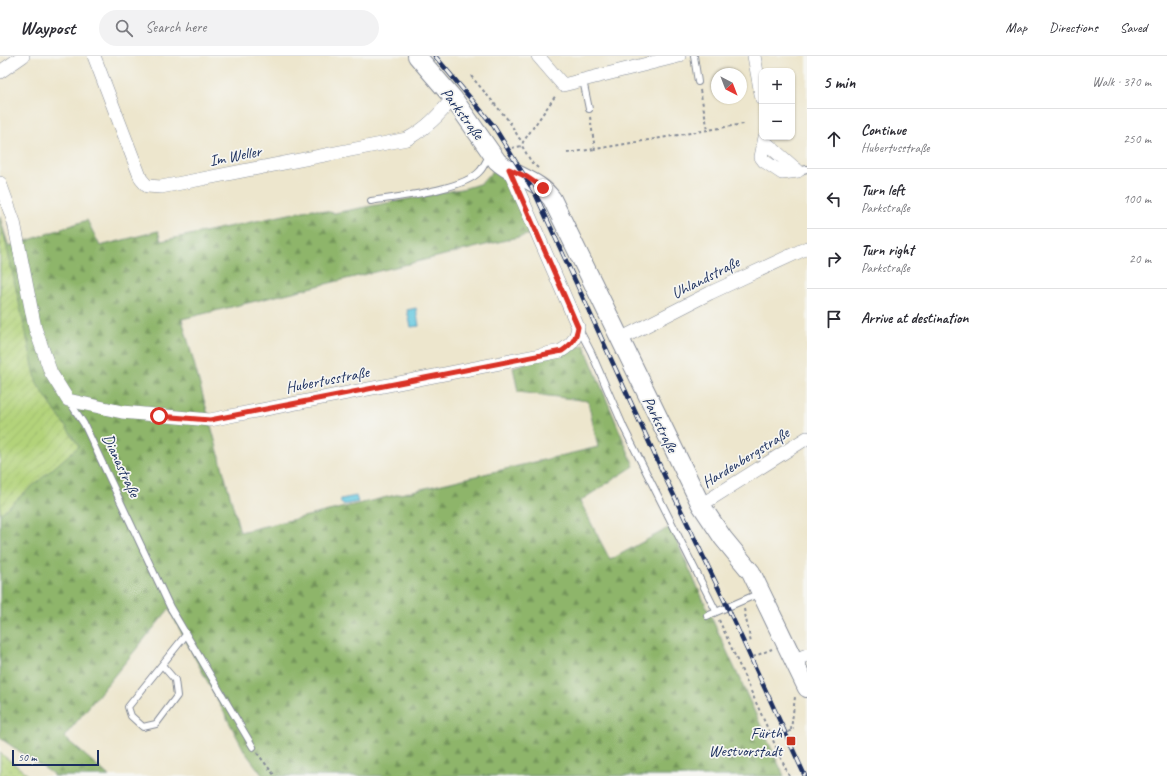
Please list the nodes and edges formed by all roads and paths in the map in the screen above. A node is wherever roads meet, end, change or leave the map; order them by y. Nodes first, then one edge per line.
1 (23, 56) edge
2 (94, 56) edge
3 (417, 56) edge
4 (538, 56) edge
5 (679, 56) edge
6 (694, 56) edge
7 (754, 56) edge
8 (0, 72) edge
9 (471, 76) dead end
10 (583, 80) junction
11 (698, 82) joint
12 (759, 83) edge
13 (563, 85) junction
14 (453, 98) junction
15 (589, 109) joint
16 (744, 124) dead end
17 (708, 130) junction
18 (765, 140) edge
19 (523, 142) junction
20 (595, 148) junction
21 (492, 153) junction
22 (567, 153) dead end
23 (509, 169) junction
24 (803, 170) edge
25 (0, 183) edge
26 (543, 188) junction
27 (371, 201) dead end
28 (807, 248) edge
29 (578, 327) junction
30 (620, 339) junction
31 (68, 400) junction
32 (807, 438) edge
33 (701, 505) junction
34 (761, 592) junction
35 (743, 600) junction
36 (716, 611) junction
37 (707, 616) dead end
38 (185, 636) junction
39 (751, 643) dead end
40 (761, 654) dead end
41 (753, 657) dead end
42 (801, 658) edge
43 (162, 665) junction
44 (806, 685) edge
45 (788, 732) dead end
46 (253, 747) joint
47 (275, 776) edge
48 (789, 776) edge

1 - 8 street
2 - 14 street, Im Weller
3 - 14 street, Parkstraße
4 - 13 street
5 - 10 street
6 - 11 lane
7 - 12 street
9 - 19 path
10 - 13 street
10 - 15 lane
11 - 17 path
13 - 19 path
14 - 21 street, Parkstraße
15 - 20 path
16 - 17 path
17 - 20 path
18 - 24 street
19 - 26 path
20 - 22 path
21 - 23 street, Parkstraße
21 - 27 lane
23 - 26 street, Parkstraße
23 - 29 street, Parkstraße
25 - 31 street, Dianastraße
26 - 30 street, Parkstraße
28 - 30 street, Uhlandstraße
29 - 31 street, Hubertusstraße
29 - 36 lane
30 - 33 street, Parkstraße
31 - 38 lane, Dianastraße
32 - 33 street, Hardenbergstraße
33 - 34 street, Parkstraße
34 - 35 lane
34 - 42 street, Parkstraße
35 - 36 lane
35 - 39 path
36 - 37 lane
36 - 48 path
38 - 43 lane
38 - 46 lane, Dianastraße
40 - 41 path
42 - 44 street, Parkstraße
43 - 43 lane
44 - 45 path
46 - 47 path

